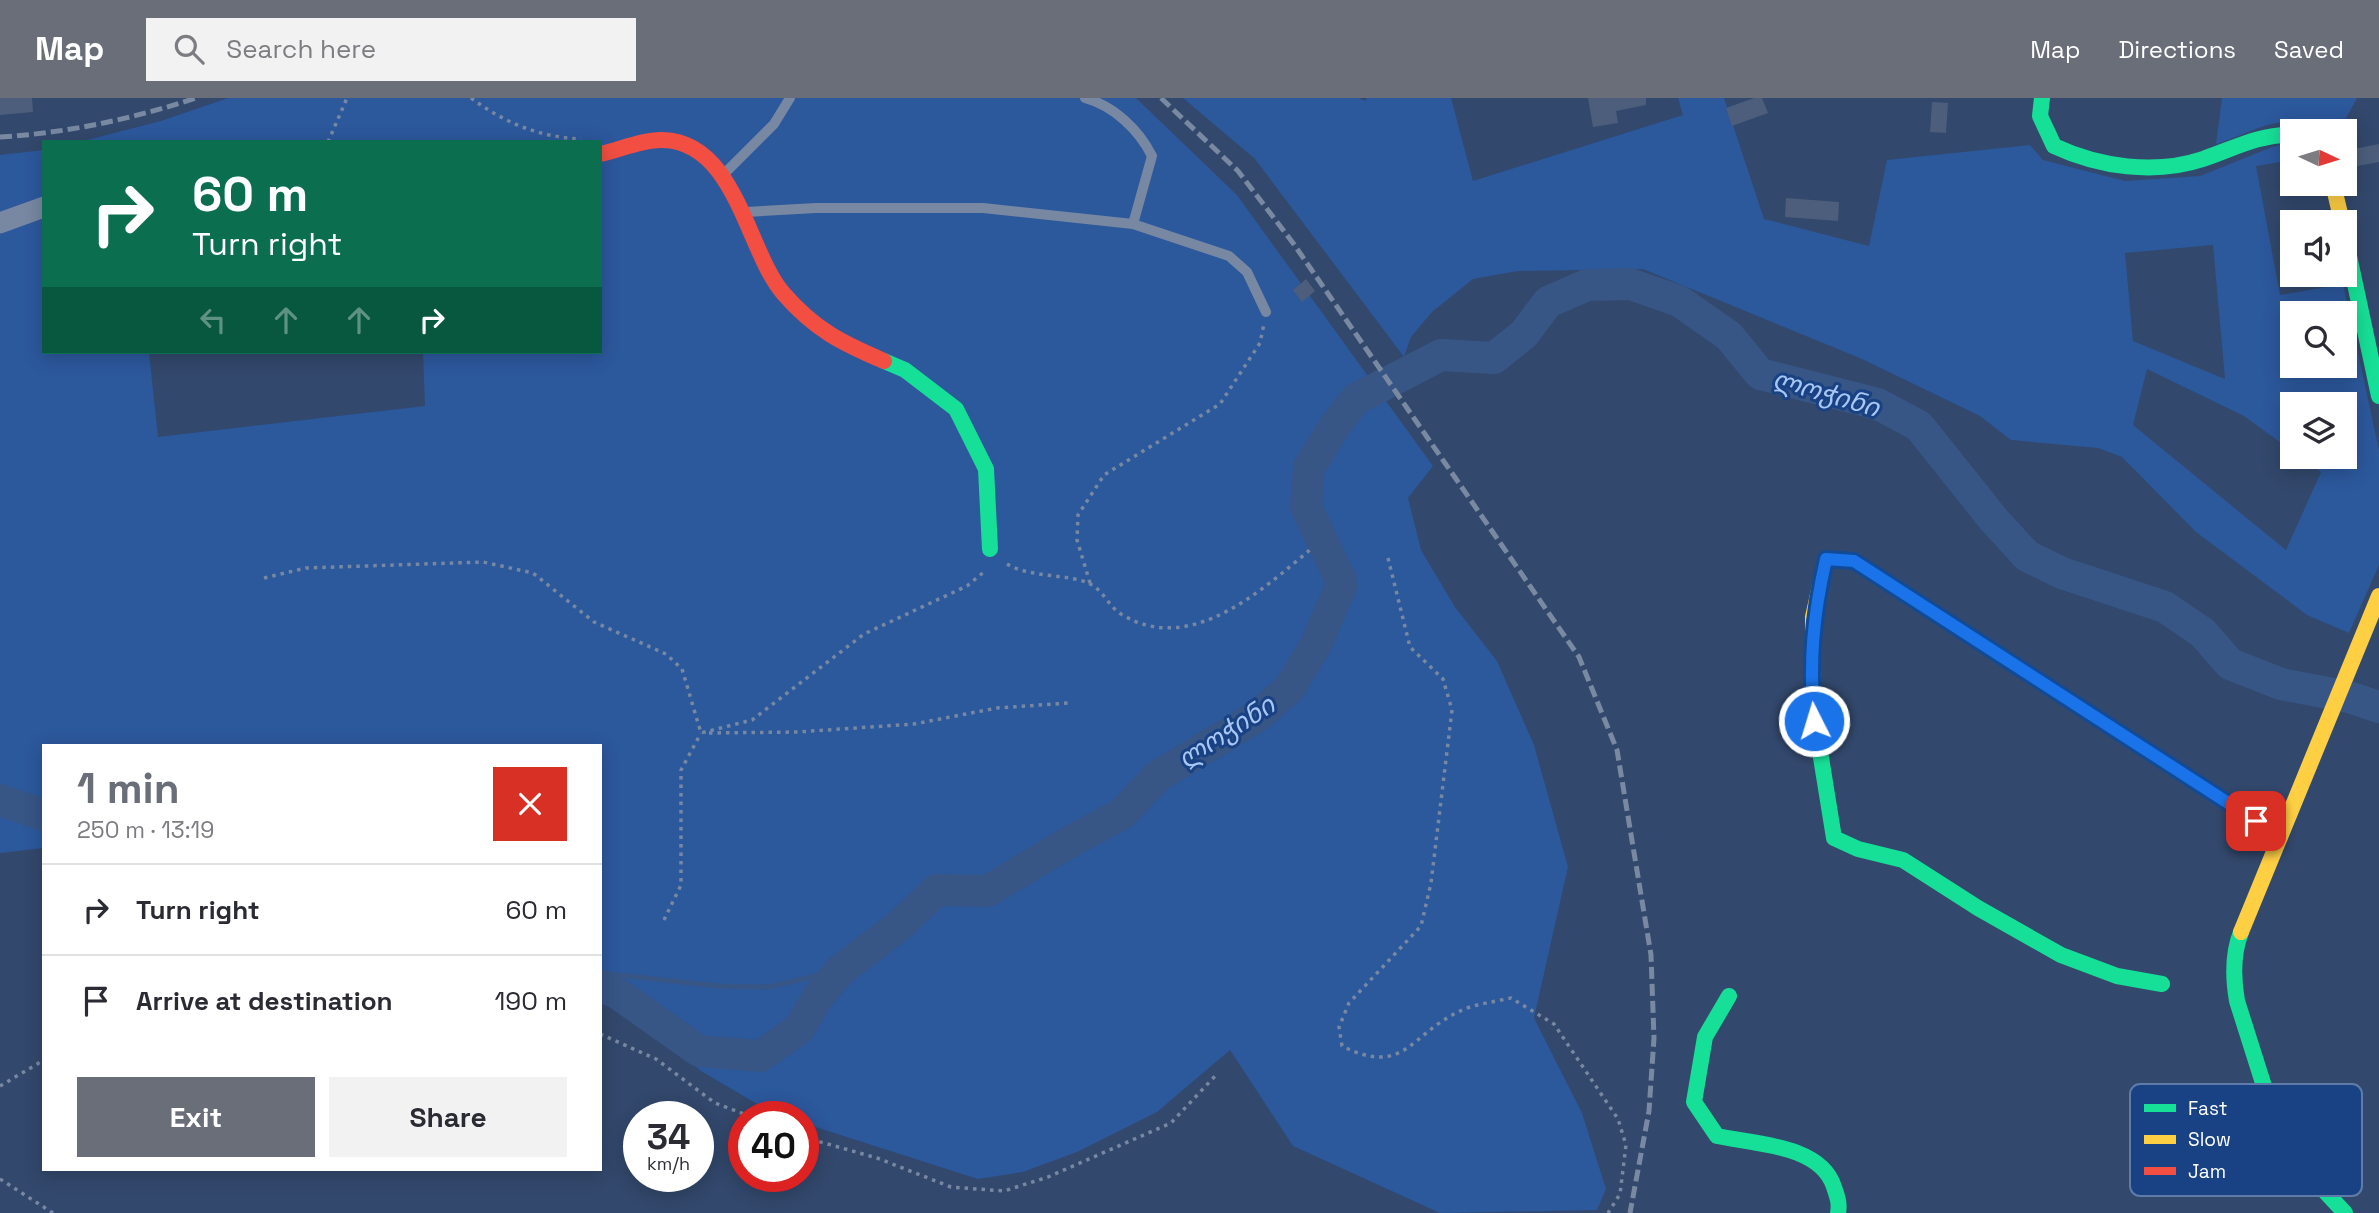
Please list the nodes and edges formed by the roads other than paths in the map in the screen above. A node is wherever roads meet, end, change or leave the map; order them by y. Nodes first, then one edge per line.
1 (790, 98) edge
2 (1086, 98) edge
3 (2042, 98) edge
4 (2280, 134) edge
5 (602, 154) edge
6 (723, 175) junction
7 (42, 208) edge
8 (743, 213) junction
9 (0, 223) edge
10 (1133, 224) junction
11 (2357, 274) edge
12 (1266, 312) road end
13 (2371, 317) edge
14 (2379, 396) edge
15 (990, 549) road end
16 (2379, 596) edge
17 (2280, 836) junction
18 (2162, 984) dead end
19 (1729, 996) dead end
20 (2263, 1084) edge
21 (2329, 1196) edge
22 (1838, 1213) edge
23 (2345, 1213) edge

1 - 6 lane
2 - 10 lane
3 - 4 street
5 - 6 street
6 - 8 street
7 - 9 street
8 - 10 lane
8 - 15 street
10 - 12 lane
11 - 13 street
13 - 14 street
16 - 17 street
17 - 18 street
17 - 20 street
19 - 22 street
21 - 23 street

